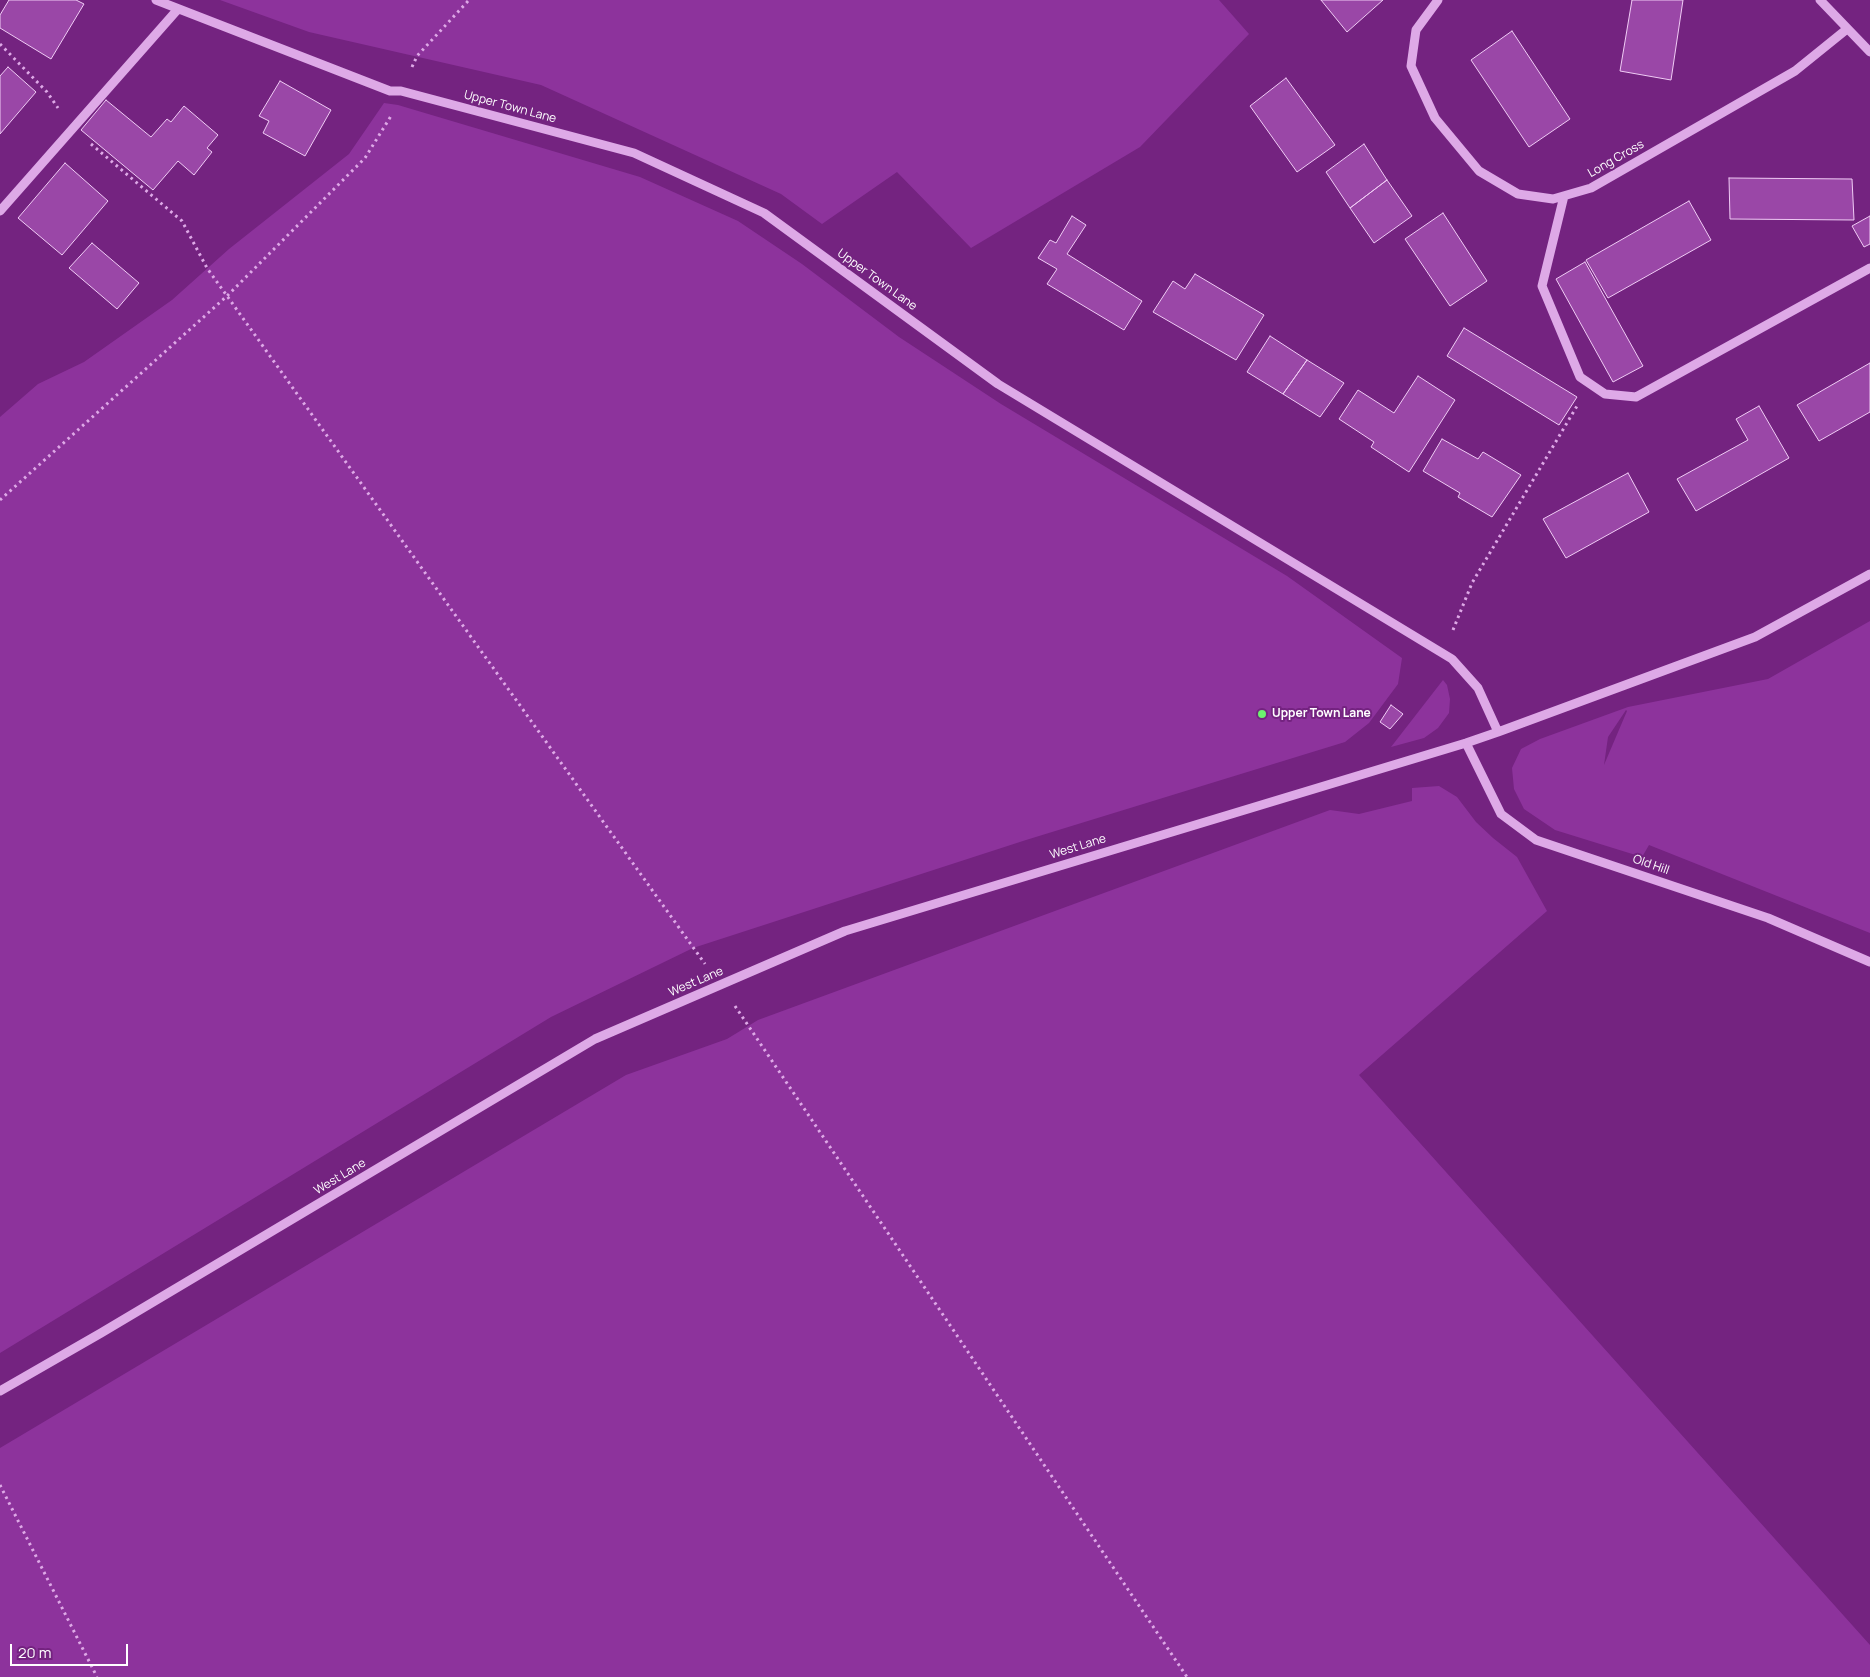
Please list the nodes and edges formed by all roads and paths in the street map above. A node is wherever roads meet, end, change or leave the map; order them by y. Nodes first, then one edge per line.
1 (156, 0) edge
2 (469, 0) edge
3 (1438, 0) edge
4 (1820, 0) edge
5 (178, 9) junction
6 (1847, 29) junction
7 (0, 44) edge
8 (1870, 52) edge
9 (401, 92) junction
10 (73, 129) junction
11 (1564, 196) junction
12 (0, 211) edge
13 (1870, 268) edge
14 (227, 296) junction
15 (1590, 384) junction
16 (0, 500) edge
17 (1870, 574) edge
18 (1444, 654) junction
19 (1498, 732) junction
20 (1466, 743) junction
21 (1870, 962) edge
22 (720, 985) junction
23 (0, 1391) edge
24 (0, 1485) edge
25 (96, 1677) edge
26 (1187, 1677) edge

1 - 5 street, Upper Town Lane
2 - 9 path
3 - 11 street, Long Cross
4 - 6 street
5 - 9 street, Upper Town Lane
5 - 10 street
6 - 8 street
6 - 11 street, Long Cross
7 - 10 path
9 - 14 path
9 - 18 street, Upper Town Lane
10 - 12 street
10 - 14 path
11 - 15 street
13 - 15 street
14 - 16 path
14 - 22 path
15 - 18 path
17 - 19 street, West Lane
18 - 19 street, Upper Town Lane
19 - 20 street, West Lane
20 - 21 street, Old Hill
20 - 22 street, West Lane
22 - 23 street, West Lane
22 - 26 path
24 - 25 path

